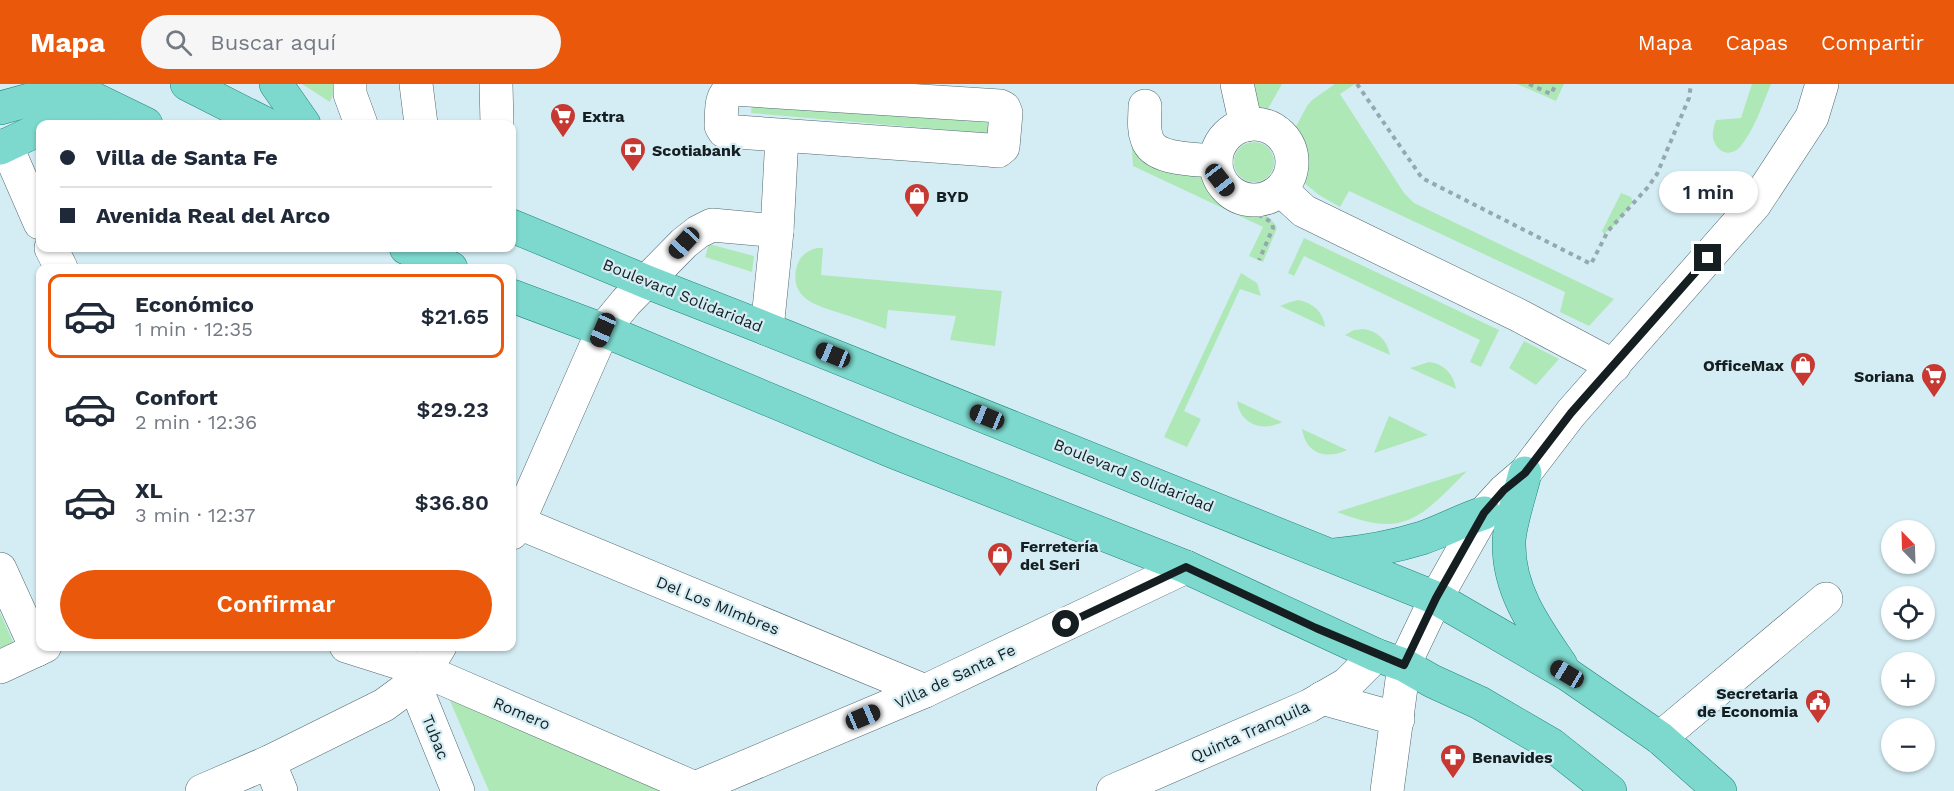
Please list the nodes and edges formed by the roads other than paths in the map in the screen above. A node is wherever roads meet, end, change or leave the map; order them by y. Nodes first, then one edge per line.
1 (65, 84) edge
2 (186, 84) edge
3 (276, 84) edge
4 (350, 84) edge
5 (416, 84) edge
6 (496, 84) edge
7 (1237, 84) edge
8 (1822, 84) edge
9 (100, 102) junction
10 (1145, 106) dead end
11 (0, 108) edge
12 (60, 120) edge
13 (138, 120) edge
14 (258, 120) edge
15 (301, 120) edge
16 (360, 120) edge
17 (420, 120) edge
18 (497, 120) edge
19 (1246, 126) junction
20 (36, 131) edge
21 (782, 136) junction
22 (3, 146) edge
23 (1216, 161) junction
24 (1281, 190) junction
25 (36, 215) edge
26 (516, 228) edge
27 (777, 231) junction
28 (415, 252) edge
29 (442, 264) edge
30 (646, 282) junction
31 (516, 297) edge
32 (767, 328) junction
33 (603, 330) junction
34 (1614, 366) junction
35 (1525, 473) junction
36 (1484, 513) junction
37 (516, 521) edge
38 (516, 526) edge
39 (1333, 555) junction
40 (1186, 567) junction
41 (0, 569) edge
42 (1436, 598) junction
43 (1826, 599) dead end
44 (36, 638) edge
45 (36, 650) edge
46 (365, 651) edge
47 (1390, 660) junction
48 (0, 667) edge
49 (426, 667) edge
50 (1567, 674) junction
51 (925, 691) junction
52 (1322, 698) junction
53 (1398, 719) junction
54 (1660, 738) junction
55 (275, 776) edge
56 (692, 790) edge
57 (202, 791) edge
58 (458, 791) edge
59 (1113, 791) edge
60 (1388, 791) edge
61 (1610, 791) edge
62 (1720, 791) edge

1 - 9 main road
2 - 14 main road
3 - 15 main road
4 - 16 street
5 - 17 street
6 - 18 street
7 - 19 street
8 - 34 street
9 - 11 main road
9 - 12 main road
9 - 13 main road
10 - 23 street
19 - 23 street
19 - 24 street
20 - 22 main road
21 - 21 street
21 - 27 street
22 - 25 street
23 - 24 street
24 - 34 street
26 - 30 main road, Boulevard Solidaridad
27 - 30 street
27 - 32 street
28 - 29 main road
30 - 32 main road, Boulevard Solidaridad
30 - 33 street
31 - 33 main road
32 - 39 main road, Boulevard Solidaridad
33 - 37 street
33 - 40 main road
34 - 35 street
35 - 36 street
35 - 50 main road
36 - 39 main road
36 - 42 street
38 - 51 street, Del Los MImbres
39 - 42 main road, Boulevard Solidaridad
40 - 47 main road
40 - 51 street, Villa de Santa Fe
41 - 44 street
42 - 47 street
42 - 50 main road, Boulevard Solidaridad
43 - 54 street
45 - 48 street
46 - 49 street, Romero
47 - 52 street, Quinta Tranquila
47 - 53 street
47 - 61 main road
49 - 55 street
49 - 56 street, Romero
49 - 58 street, Tubac
50 - 54 main road, Boulevard Solidaridad
51 - 56 street, Villa de Santa Fe
52 - 53 street
52 - 59 street, Quinta Tranquila
53 - 60 street
54 - 62 main road, Boulevard Solidaridad
55 - 57 street

